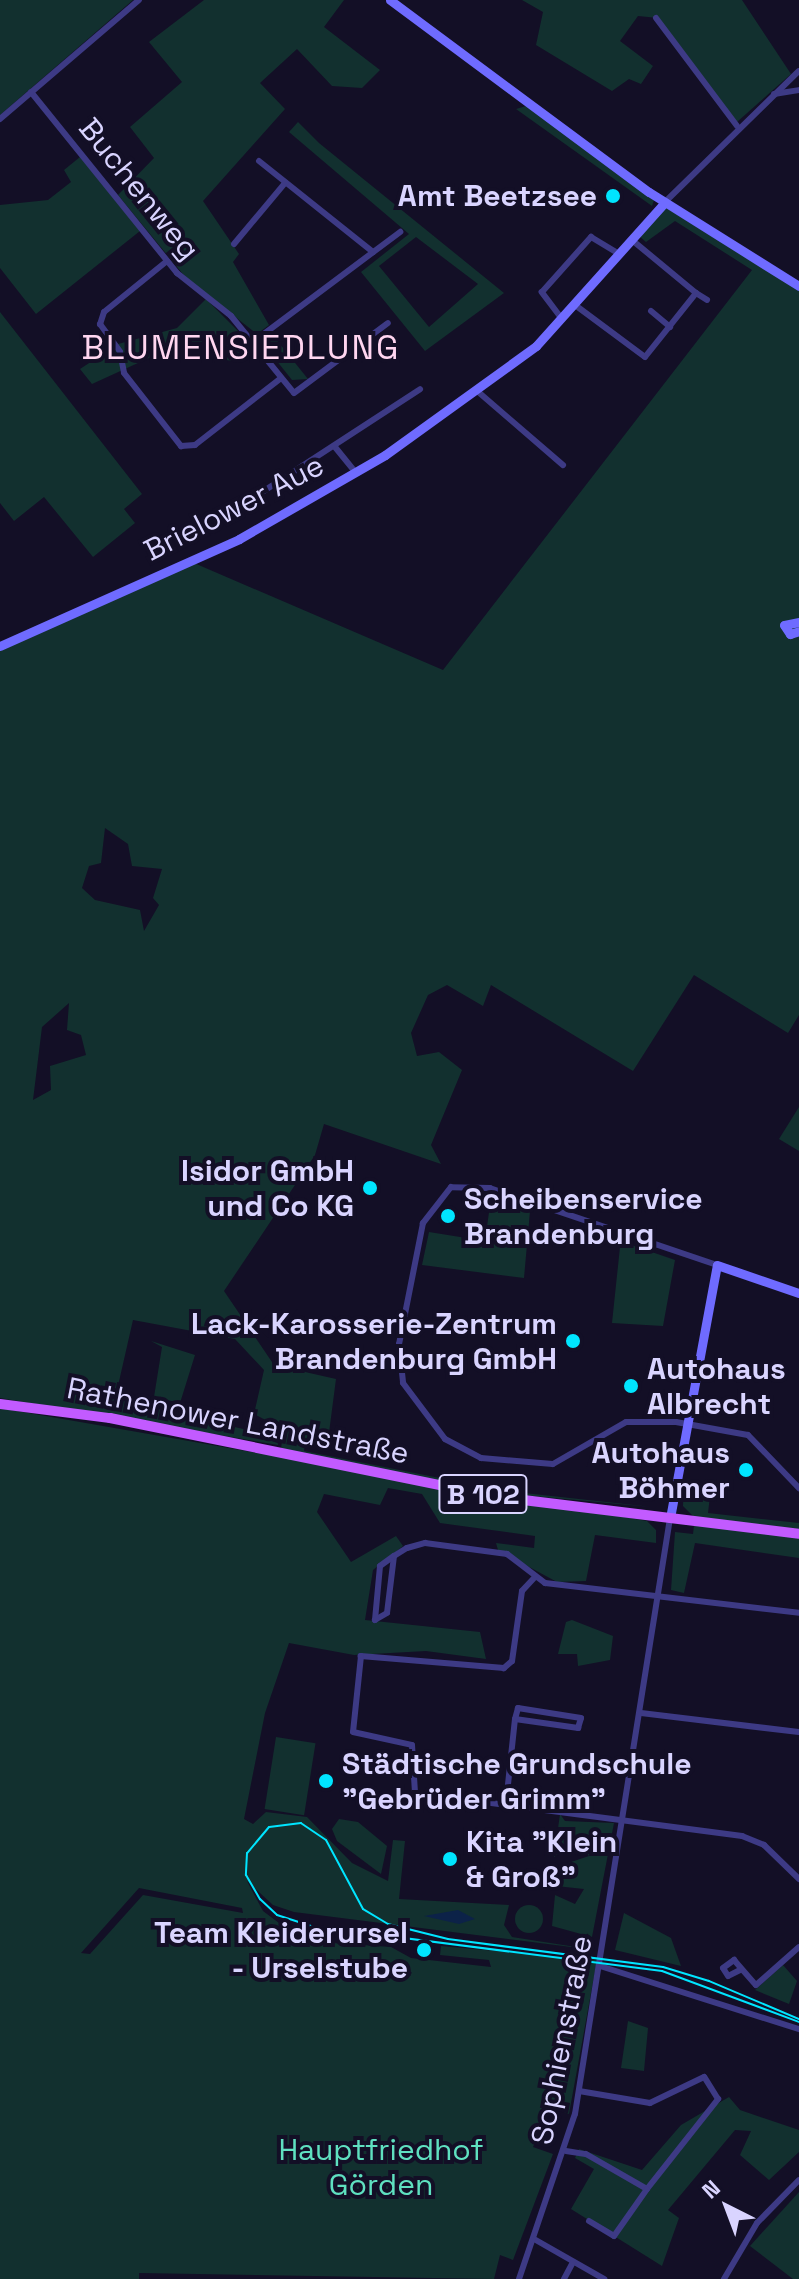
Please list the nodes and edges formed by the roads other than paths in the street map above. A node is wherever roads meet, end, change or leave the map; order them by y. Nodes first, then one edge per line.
1 (139, 0) edge
2 (390, 0) edge
3 (656, 18) dead end
4 (799, 71) edge
5 (799, 90) edge
6 (31, 92) junction
7 (774, 94) junction
8 (0, 119) edge
9 (737, 126) junction
10 (259, 161) dead end
11 (285, 183) junction
12 (665, 202) junction
13 (400, 232) dead end
14 (632, 240) junction
15 (234, 244) dead end
16 (373, 252) junction
17 (619, 255) junction
18 (167, 261) junction
19 (799, 286) edge
20 (696, 293) junction
21 (707, 300) dead end
22 (575, 305) junction
23 (651, 311) dead end
24 (562, 319) junction
25 (388, 323) dead end
26 (670, 327) junction
27 (253, 342) junction
28 (281, 378) junction
29 (420, 389) dead end
30 (476, 390) junction
31 (335, 447) junction
32 (563, 465) dead end
33 (356, 473) junction
34 (250, 500) dead end
35 (799, 622) edge
36 (799, 631) edge
37 (0, 646) edge
38 (717, 1265) junction
39 (799, 1293) edge
40 (0, 1404) edge
41 (687, 1424) junction
42 (799, 1488) edge
43 (670, 1518) junction
44 (799, 1534) edge
45 (394, 1556) junction
46 (535, 1577) junction
47 (660, 1595) junction
48 (799, 1613) edge
49 (641, 1713) junction
50 (515, 1719) junction
51 (799, 1732) edge
52 (506, 1803) junction
53 (624, 1822) junction
54 (799, 1879) edge
55 (799, 1947) edge
56 (600, 1966) junction
57 (740, 1970) dead end
58 (799, 2029) edge
59 (579, 2091) junction
60 (566, 2151) junction
61 (799, 2180) edge
62 (647, 2189) junction
63 (589, 2221) dead end
64 (534, 2239) junction
65 (573, 2262) junction
66 (519, 2279) edge
67 (564, 2279) edge
68 (604, 2279) edge
69 (724, 2279) edge

1 - 6 street
2 - 12 street
3 - 9 street
4 - 7 street
5 - 7 street
6 - 8 street
6 - 18 street, Buchenweg
7 - 9 street
9 - 12 street
10 - 11 street
11 - 15 street
11 - 16 street
12 - 14 street, Brielower Aue
12 - 19 street
13 - 16 street
14 - 17 street, Brielower Aue
14 - 20 street
16 - 27 street
17 - 22 street, Brielower Aue
17 - 24 street
18 - 27 street, Buchenweg
18 - 28 street
20 - 21 street
20 - 26 street
22 - 24 street, Brielower Aue
22 - 26 street
23 - 26 street
24 - 30 street, Brielower Aue
25 - 28 street, Buchenweg
27 - 28 street, Buchenweg
29 - 31 street
30 - 32 street
30 - 33 street, Brielower Aue
31 - 33 street
31 - 34 street
33 - 37 street, Brielower Aue
35 - 36 street
38 - 39 street
38 - 41 street
38 - 41 street
40 - 43 main road, Rathenower Landstraße / B 102
41 - 42 street
41 - 43 street
43 - 44 main road, Rathenower Landstraße / B 102
43 - 47 street, Sophienstraße
45 - 45 street
45 - 46 street
46 - 47 street
46 - 52 street
47 - 48 street
47 - 49 street, Sophienstraße
49 - 51 street
49 - 53 street, Sophienstraße
50 - 50 street
50 - 52 street
52 - 53 street
53 - 54 street
53 - 56 street, Sophienstraße
55 - 57 street
56 - 58 street
56 - 59 street, Sophienstraße
59 - 60 street, Sophienstraße
59 - 62 street
60 - 62 street
60 - 64 street, Sophienstraße
61 - 69 street
62 - 63 street
64 - 65 street
64 - 66 street, Sophienstraße
65 - 67 street
65 - 68 street

